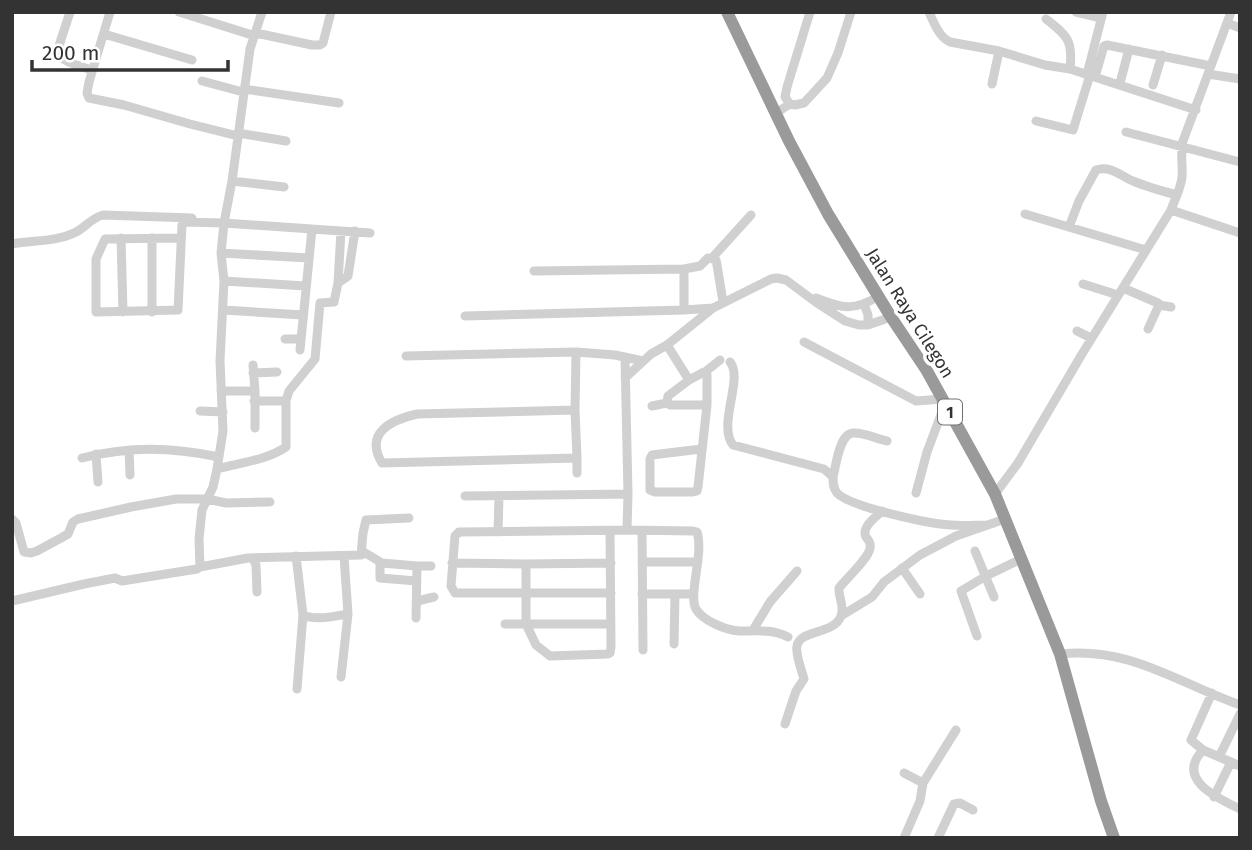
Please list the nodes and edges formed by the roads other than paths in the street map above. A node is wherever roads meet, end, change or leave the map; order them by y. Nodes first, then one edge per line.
1 (70, 12) edge
2 (110, 12) edge
3 (179, 12) edge
4 (262, 12) edge
5 (331, 12) edge
6 (727, 12) edge
7 (810, 12) edge
8 (851, 12) edge
9 (929, 12) edge
10 (1076, 12) edge
11 (1231, 12) edge
12 (1102, 15) edge
13 (207, 17) edge
14 (1046, 19) dead end
15 (1227, 23) junction
16 (1240, 28) edge
17 (104, 34) junction
18 (255, 34) junction
19 (1129, 49) junction
20 (999, 51) junction
21 (1162, 55) junction
22 (191, 60) dead end
23 (1070, 69) junction
24 (92, 70) junction
25 (1209, 70) junction
26 (1091, 76) junction
27 (1240, 79) edge
28 (202, 81) dead end
29 (1120, 83) dead end
30 (992, 84) dead end
31 (1153, 85) dead end
32 (243, 91) junction
33 (339, 103) dead end
34 (790, 104) junction
35 (1196, 110) junction
36 (776, 113) junction
37 (1036, 121) dead end
38 (1126, 132) dead end
39 (238, 135) junction
40 (286, 141) dead end
41 (1181, 148) junction
42 (1240, 162) edge
43 (232, 181) junction
44 (284, 187) dead end
45 (1177, 195) junction
46 (1171, 210) junction
47 (1025, 214) dead end
48 (751, 215) dead end
49 (224, 221) junction
50 (1069, 227) junction
51 (312, 229) junction
52 (341, 231) junction
53 (355, 231) junction
54 (370, 233) dead end
55 (1240, 233) edge
56 (121, 238) junction
57 (152, 238) junction
58 (180, 238) junction
59 (12, 244) edge
60 (1146, 250) junction
61 (221, 253) junction
62 (309, 258) junction
63 (712, 258) junction
64 (684, 269) junction
65 (534, 271) dead end
66 (224, 281) junction
67 (338, 283) junction
68 (1083, 284) dead end
69 (306, 286) junction
70 (1121, 291) junction
71 (805, 293) junction
72 (879, 296) junction
73 (305, 302) junction
74 (723, 302) junction
75 (320, 303) junction
76 (864, 304) junction
77 (1159, 305) junction
78 (1171, 307) dead end
79 (713, 308) junction
80 (223, 310) junction
81 (684, 310) junction
82 (123, 312) junction
83 (152, 312) junction
84 (303, 315) junction
85 (465, 316) dead end
86 (891, 317) junction
87 (868, 325) junction
88 (1148, 329) dead end
89 (1077, 331) dead end
90 (1091, 338) junction
91 (285, 339) dead end
92 (300, 339) junction
93 (804, 342) dead end
94 (667, 345) junction
95 (300, 350) dead end
96 (576, 352) junction
97 (406, 356) dead end
98 (625, 357) junction
99 (643, 362) junction
100 (276, 372) dead end
101 (705, 372) junction
102 (625, 378) junction
103 (689, 380) junction
104 (221, 391) junction
105 (255, 391) junction
106 (254, 401) junction
107 (286, 401) junction
108 (944, 402) junction
109 (667, 403) junction
110 (707, 405) junction
111 (652, 406) dead end
112 (575, 410) junction
113 (200, 411) dead end
114 (223, 412) junction
115 (255, 428) dead end
116 (887, 441) dead end
117 (701, 449) junction
118 (129, 450) junction
119 (96, 454) junction
120 (219, 457) junction
121 (82, 458) dead end
122 (577, 458) junction
123 (217, 469) junction
124 (577, 473) dead end
125 (130, 475) dead end
126 (833, 478) junction
127 (98, 482) dead end
128 (916, 493) dead end
129 (628, 494) junction
130 (995, 494) junction
131 (465, 496) dead end
132 (499, 497) junction
133 (207, 499) junction
134 (270, 502) dead end
135 (882, 511) junction
136 (409, 518) dead end
137 (12, 519) edge
138 (1005, 519) junction
139 (988, 525) junction
140 (627, 530) junction
141 (498, 531) junction
142 (610, 531) junction
143 (642, 531) junction
144 (362, 551) junction
145 (975, 551) dead end
146 (296, 556) junction
147 (344, 556) junction
148 (253, 559) junction
149 (1021, 559) junction
150 (380, 562) junction
151 (452, 562) junction
152 (611, 562) junction
153 (642, 562) junction
154 (698, 562) junction
155 (526, 564) junction
156 (417, 566) junction
157 (431, 566) dead end
158 (200, 567) junction
159 (902, 568) junction
160 (797, 571) dead end
161 (986, 576) junction
162 (417, 581) junction
163 (257, 592) dead end
164 (527, 593) junction
165 (611, 593) junction
166 (642, 594) junction
167 (693, 594) junction
168 (920, 594) dead end
169 (675, 595) junction
170 (434, 597) dead end
171 (993, 597) dead end
172 (12, 601) edge
173 (417, 601) junction
174 (348, 614) junction
175 (303, 615) junction
176 (841, 616) junction
177 (416, 618) dead end
178 (505, 624) dead end
179 (526, 624) junction
180 (611, 624) junction
181 (753, 630) junction
182 (977, 636) dead end
183 (788, 637) dead end
184 (674, 644) dead end
185 (643, 650) dead end
186 (1060, 654) junction
187 (341, 677) dead end
188 (297, 689) dead end
189 (1212, 693) junction
190 (1240, 705) edge
191 (1240, 714) edge
192 (785, 724) dead end
193 (956, 730) dead end
194 (1203, 750) junction
195 (1219, 757) junction
196 (1235, 764) edge
197 (904, 773) dead end
198 (923, 783) junction
199 (1214, 797) junction
200 (1240, 809) edge
201 (973, 810) dead end
202 (904, 838) edge
203 (938, 838) edge
204 (1114, 838) edge

1 - 24 street
2 - 17 street
3 - 13 street
4 - 18 street
5 - 18 street
6 - 36 highway, Jalan Raya Cilegon / 1
7 - 34 street
8 - 34 street
9 - 20 street
10 - 12 street
11 - 15 street
12 - 26 street
13 - 18 street
14 - 23 street
15 - 16 street
15 - 25 street
17 - 22 street
17 - 24 street
18 - 32 street
19 - 21 street
19 - 26 street
19 - 29 street
20 - 23 street
20 - 30 street
21 - 25 street
21 - 31 street
23 - 26 street
24 - 39 street
25 - 27 street
25 - 35 street
26 - 35 street
26 - 37 street
28 - 32 street
32 - 33 street
32 - 39 street
34 - 36 street
35 - 41 street
36 - 72 highway, Jalan Raya Cilegon / 1
38 - 41 street
39 - 40 street
39 - 43 street
41 - 42 street
41 - 45 street
43 - 44 street
43 - 49 street
45 - 46 street
45 - 50 street
46 - 55 street
46 - 60 street
47 - 50 street
48 - 63 street
49 - 51 street
49 - 58 street
49 - 59 street
49 - 61 street
50 - 60 street
51 - 52 street
51 - 62 street
52 - 53 street
52 - 67 street
53 - 54 street
53 - 67 street
56 - 57 street
56 - 82 street
56 - 82 street
57 - 58 street
57 - 83 street
58 - 83 street
60 - 70 street
61 - 62 street
61 - 66 street
62 - 69 street
63 - 64 street
63 - 74 street
64 - 65 street
64 - 81 street
66 - 69 street
66 - 80 street
67 - 75 street
68 - 70 street
69 - 73 street
70 - 77 street
70 - 90 street
71 - 74 street
71 - 76 street
71 - 87 street
72 - 76 street
72 - 86 highway, Jalan Raya Cilegon / 1
73 - 75 street
73 - 84 street
74 - 79 street
75 - 107 street
76 - 87 street
77 - 78 street
77 - 88 street
79 - 81 street
79 - 94 street
80 - 84 street
80 - 104 street
81 - 85 street
82 - 83 street
84 - 92 street
86 - 87 street
86 - 108 highway, Jalan Raya Cilegon / 1
89 - 90 street
90 - 130 street
91 - 92 street
92 - 95 street
93 - 108 street
94 - 99 street
94 - 103 street
96 - 97 street
96 - 98 street
96 - 112 street
98 - 99 street
98 - 102 street
99 - 102 street
100 - 105 street
101 - 103 street
101 - 110 street
101 - 126 street
102 - 129 street
103 - 109 street
104 - 105 street
104 - 114 street
105 - 106 street
106 - 107 street
106 - 115 street
107 - 123 street
108 - 128 street
108 - 130 highway, Jalan Raya Cilegon / 1
109 - 110 street
109 - 111 street
110 - 117 street
112 - 122 street
112 - 122 street
113 - 114 street
114 - 120 street
116 - 126 street
117 - 117 street
118 - 119 street
118 - 120 street
118 - 125 street
119 - 121 street
119 - 127 street
120 - 123 street
122 - 124 street
123 - 133 street
126 - 135 street
129 - 132 street
129 - 140 street
130 - 138 highway, Jalan Raya Cilegon / 1
131 - 132 street
132 - 141 street
133 - 134 street
133 - 137 street
133 - 158 street
135 - 139 street
135 - 176 street
136 - 144 street
138 - 139 street
138 - 149 highway, Jalan Raya Cilegon / 1
139 - 159 street
140 - 142 street
140 - 143 street
141 - 142 street
141 - 151 street
142 - 152 street
143 - 153 street
143 - 154 street
144 - 147 street
144 - 150 street
145 - 161 street
146 - 147 street
146 - 148 street
146 - 175 street
147 - 174 street
148 - 158 street
148 - 163 street
149 - 161 street
149 - 186 highway, Jalan Raya Cilegon / 1
150 - 156 street
150 - 162 street
151 - 155 street
151 - 164 street
152 - 155 street
152 - 165 street
153 - 154 street
153 - 166 street
154 - 167 street
155 - 164 street
156 - 157 street
156 - 162 street
158 - 172 street
159 - 168 street
159 - 176 street
160 - 181 street
161 - 171 street
161 - 182 street
162 - 173 street
164 - 165 street
164 - 179 street
165 - 180 street
166 - 169 street
166 - 185 street
167 - 169 street
167 - 181 street
169 - 184 street
170 - 173 street
173 - 177 street
174 - 175 street
174 - 187 street
175 - 188 street
176 - 192 street
178 - 179 street
179 - 180 street
179 - 180 street
181 - 183 street
186 - 189 street
186 - 204 highway, Jalan Raya Cilegon / 1
189 - 190 street
189 - 194 street
191 - 195 street
193 - 198 street
194 - 195 street
194 - 199 street
195 - 196 street
196 - 199 street
197 - 198 street
198 - 202 street
199 - 200 street
201 - 203 street

